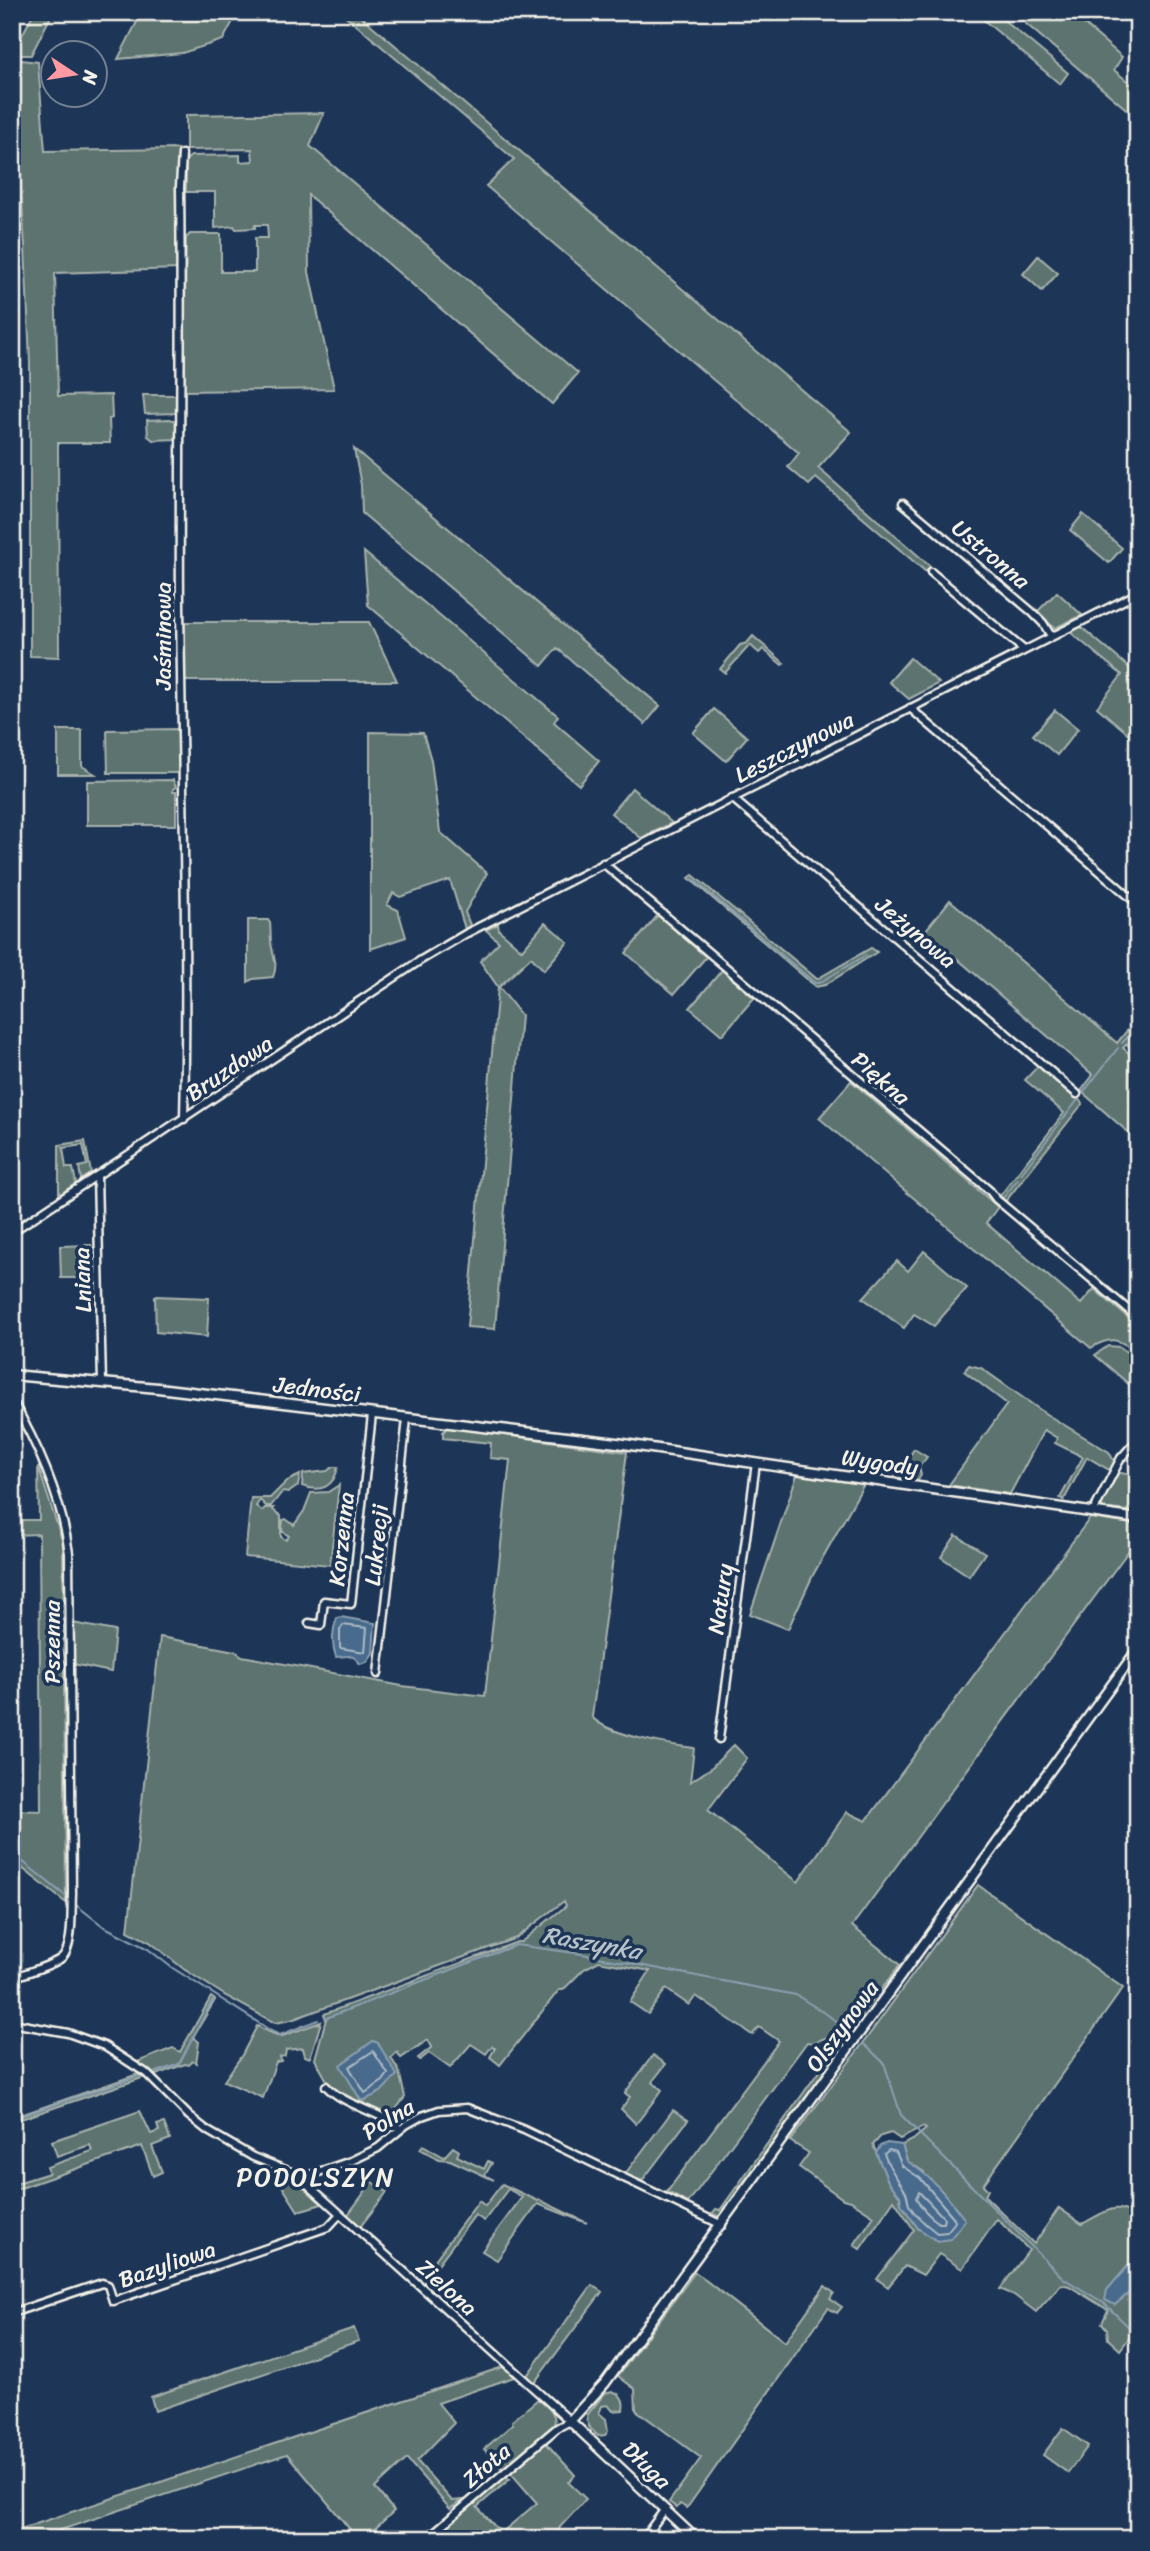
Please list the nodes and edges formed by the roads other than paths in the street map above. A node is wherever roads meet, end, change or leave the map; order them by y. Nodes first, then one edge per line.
1 (182, 154) dead end
2 (903, 503) dead end
3 (931, 572) dead end
4 (1138, 593) edge
5 (1051, 636) junction
6 (1024, 650) junction
7 (910, 708) junction
8 (732, 798) junction
9 (603, 863) junction
10 (1138, 904) edge
11 (467, 933) joint
12 (1077, 1094) dead end
13 (184, 1119) junction
14 (97, 1176) junction
15 (12, 1232) edge
16 (1138, 1318) edge
17 (12, 1375) edge
18 (102, 1383) junction
19 (12, 1400) edge
20 (372, 1415) junction
21 (407, 1419) junction
22 (1138, 1439) edge
23 (617, 1443) joint
24 (756, 1463) junction
25 (1093, 1512) junction
26 (1138, 1519) edge
27 (309, 1623) dead end
28 (1138, 1649) edge
29 (378, 1674) dead end
30 (719, 1739) dead end
31 (12, 1978) edge
32 (12, 2023) edge
33 (326, 2086) dead end
34 (400, 2129) junction
35 (304, 2177) junction
36 (340, 2214) junction
37 (722, 2225) junction
38 (12, 2313) edge
39 (570, 2421) junction
40 (665, 2509) junction
41 (426, 2539) edge
42 (643, 2539) edge
43 (696, 2539) edge

1 - 13 street, Jaśminowa
2 - 5 street, Ustronna
3 - 6 street
4 - 5 street, Leszczynowa
5 - 6 street, Leszczynowa
6 - 7 street, Leszczynowa
7 - 8 street, Leszczynowa
7 - 10 street
8 - 9 street, Leszczynowa
8 - 12 street, Jeżynowa
9 - 11 street, Leszczynowa
9 - 16 street, Piękna
11 - 13 street, Bruzdowa
13 - 14 street, Bruzdowa
14 - 15 street, Bruzdowa
14 - 18 street, Lniana
17 - 18 street, Jedności
18 - 20 street, Jedności
19 - 31 street, Pszenna
20 - 21 street, Jedności
20 - 27 street, Korzenna
21 - 23 street, Jedności
21 - 29 street, Lukrecji
22 - 25 street
23 - 24 street, Wygody
24 - 25 street, Wygody
24 - 30 street, Natury
25 - 26 street, Wygody
28 - 37 street, Olszynowa
32 - 35 street
33 - 34 street
34 - 35 street, Polna
34 - 37 street, Polna
35 - 36 street, Zielona
36 - 38 street, Bazyliowa
36 - 39 street, Zielona
37 - 39 street, Olszynowa
39 - 40 street, Długa
39 - 41 street, Złota
40 - 42 street
40 - 43 street, Długa

